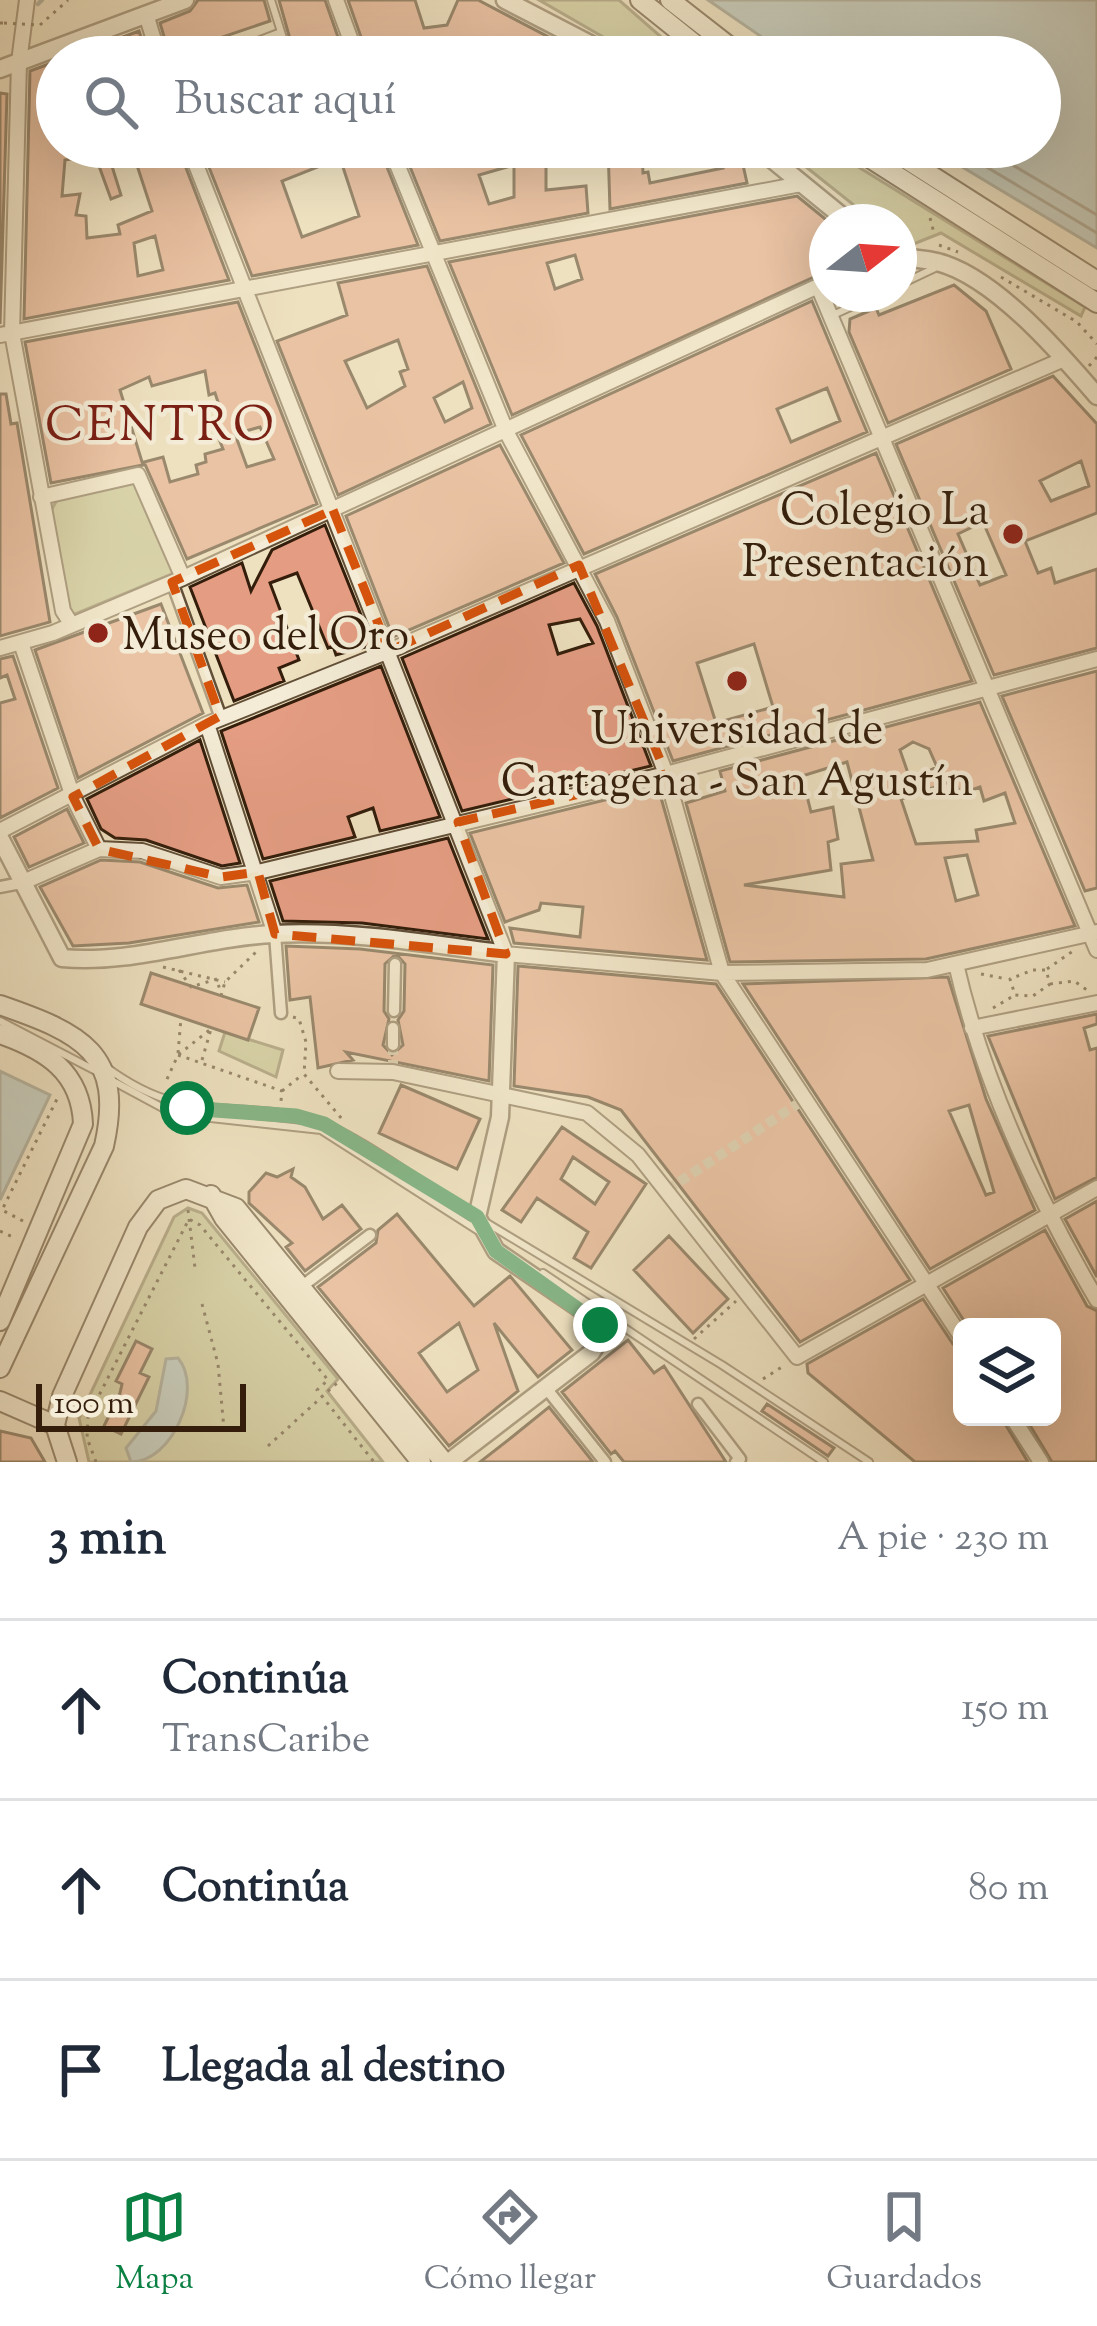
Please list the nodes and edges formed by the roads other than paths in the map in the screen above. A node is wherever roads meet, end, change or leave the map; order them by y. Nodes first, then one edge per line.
1 (27, 0) edge
2 (184, 0) edge
3 (271, 0) edge
4 (335, 0) edge
5 (505, 0) edge
6 (640, 0) edge
7 (670, 0) edge
8 (146, 14) junction
9 (281, 32) junction
10 (88, 36) edge
11 (153, 36) edge
12 (271, 36) edge
13 (282, 36) edge
14 (349, 36) edge
15 (574, 36) edge
16 (685, 36) edge
17 (716, 36) edge
18 (36, 56) edge
19 (19, 62) junction
20 (0, 69) edge
21 (197, 168) edge
22 (398, 168) edge
23 (782, 168) edge
24 (885, 168) edge
25 (920, 168) edge
26 (801, 184) junction
27 (826, 204) edge
28 (430, 253) junction
29 (917, 259) edge
30 (944, 264) junction
31 (917, 277) edge
32 (1097, 280) edge
33 (242, 290) junction
34 (809, 290) edge
35 (1097, 303) edge
36 (829, 312) edge
37 (839, 312) edge
38 (830, 316) junction
39 (6, 334) edge
40 (1064, 359) junction
41 (1097, 396) edge
42 (507, 433) junction
43 (881, 436) junction
44 (40, 497) junction
45 (333, 510) junction
46 (579, 566) junction
47 (177, 580) junction
48 (72, 625) junction
49 (21, 643) junction
50 (0, 648) edge
51 (389, 651) junction
52 (1097, 659) edge
53 (989, 688) junction
54 (214, 721) junction
55 (666, 774) junction
56 (74, 797) junction
57 (458, 821) junction
58 (0, 835) edge
59 (98, 849) junction
60 (258, 872) junction
61 (21, 883) junction
62 (0, 887) edge
63 (274, 934) junction
64 (1091, 934) edge
65 (1097, 950) edge
66 (506, 954) junction
67 (395, 964) dead end
68 (957, 965) junction
69 (722, 973) junction
70 (1097, 999) edge
71 (0, 1005) edge
72 (394, 1011) dead end
73 (281, 1013) road end
74 (0, 1021) edge
75 (393, 1028) dead end
76 (972, 1028) junction
77 (0, 1034) edge
78 (393, 1045) tunnel mouth
79 (104, 1070) junction
80 (338, 1071) dead end
81 (502, 1095) junction
82 (1097, 1188) edge
83 (211, 1195) junction
84 (1046, 1214) junction
85 (479, 1226) junction
86 (370, 1235) dead end
87 (926, 1281) junction
88 (301, 1287) junction
89 (1097, 1300) edge
90 (0, 1321) edge
91 (953, 1324) edge
92 (0, 1368) edge
93 (546, 1388) junction
94 (0, 1401) edge
95 (698, 1404) dead end
96 (55, 1425) junction
97 (1018, 1426) edge
98 (67, 1462) edge
99 (421, 1462) edge
100 (446, 1462) edge
101 (605, 1462) edge
102 (736, 1462) edge
103 (824, 1462) edge
104 (869, 1462) edge
105 (1041, 1462) edge

1 - 19 street
2 - 8 street
3 - 9 lane
4 - 14 street
5 - 15 street
6 - 16 main road
7 - 17 main road
8 - 10 street
8 - 11 street
9 - 12 lane
9 - 13 lane
18 - 19 street
19 - 20 street
19 - 39 street
21 - 33 street
22 - 28 street
23 - 26 street
24 - 35 main road
25 - 32 main road
26 - 27 street
26 - 28 street
28 - 33 street
28 - 42 street
29 - 30 street
30 - 31 lane
30 - 40 street
33 - 39 street
33 - 45 street
34 - 42 street
36 - 38 street
37 - 38 lane
38 - 43 street
39 - 44 street
40 - 41 street
40 - 43 street
42 - 45 street
42 - 46 street
43 - 46 street
43 - 53 street
44 - 47 street
44 - 48 street
45 - 47 street
45 - 51 street
46 - 51 street
46 - 55 street
47 - 48 street
47 - 54 street
48 - 49 street
49 - 50 street
49 - 56 street
51 - 54 street
51 - 57 street
52 - 53 street
53 - 55 street
53 - 64 street
54 - 56 street
54 - 60 street
55 - 57 street
55 - 69 street
56 - 58 street
56 - 59 street
57 - 60 street
57 - 66 street
58 - 61 street
59 - 60 street
59 - 61 street
60 - 63 street
61 - 62 street
61 - 63 street
63 - 66 street
63 - 73 street
64 - 65 street
64 - 68 street
66 - 69 street
66 - 81 street
67 - 72 street
68 - 69 street
68 - 76 street
69 - 87 street
70 - 76 street
71 - 79 main road
74 - 79 lane
75 - 78 street
76 - 84 street
77 - 90 main road
79 - 85 lane
79 - 85 lane
79 - 92 main road
80 - 81 street
81 - 85 street
81 - 87 street
82 - 84 street
83 - 88 main road
83 - 96 main road
83 - 99 main road
84 - 87 street
84 - 89 street
85 - 93 street
85 - 103 lane
85 - 104 lane
86 - 88 street
87 - 91 street
88 - 100 main road
93 - 100 street
93 - 101 street
94 - 96 main road
95 - 102 street
96 - 98 main road
97 - 105 street

